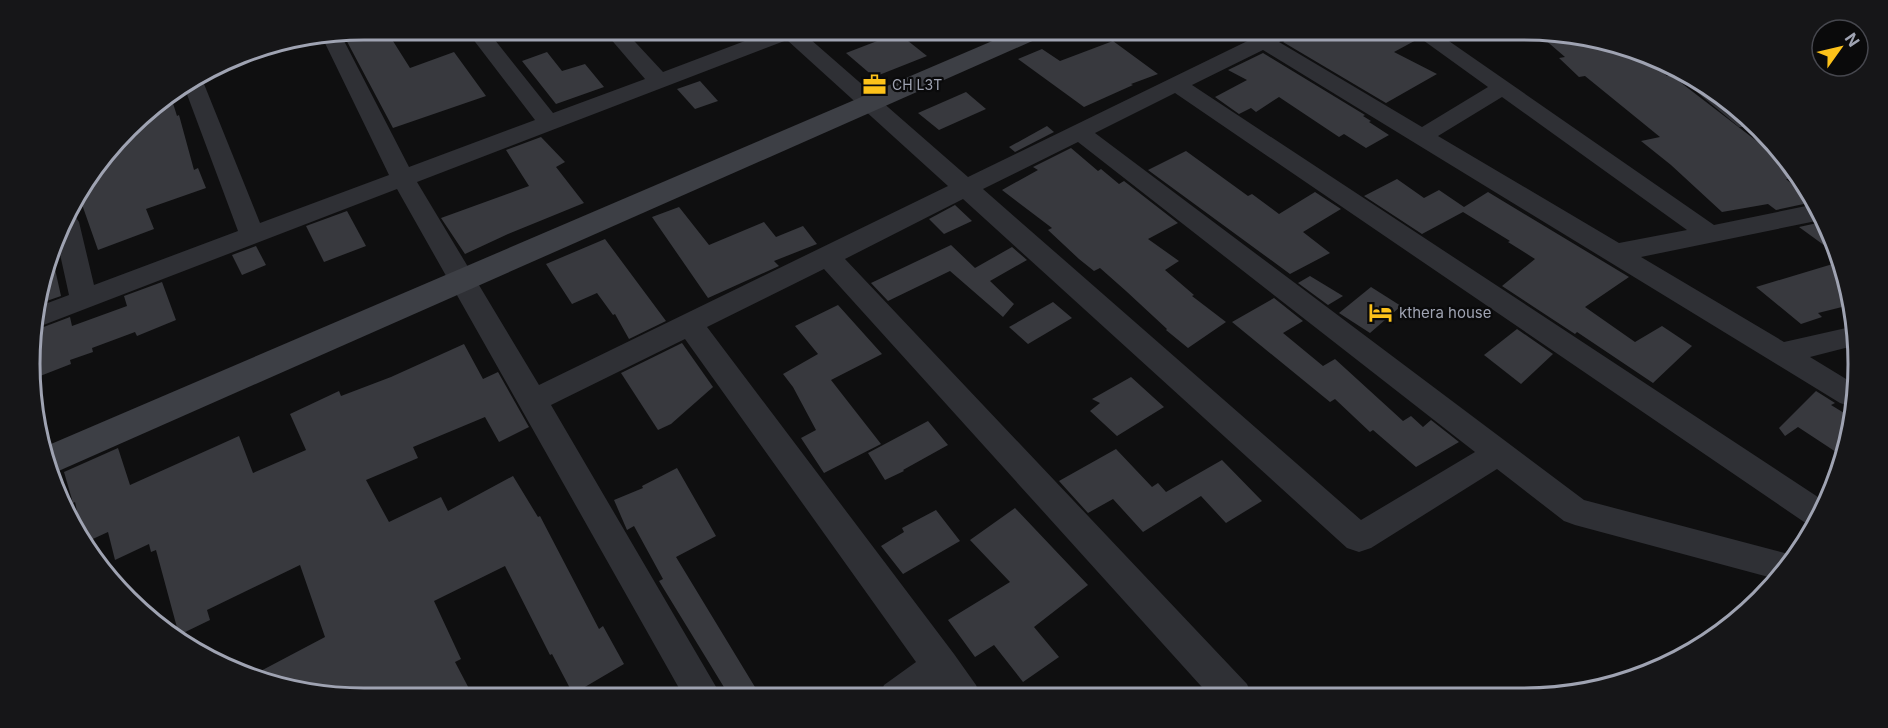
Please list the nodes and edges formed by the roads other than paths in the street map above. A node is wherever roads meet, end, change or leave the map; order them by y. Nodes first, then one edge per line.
1 (484, 40) edge
2 (622, 40) edge
3 (764, 40) edge
4 (801, 40) edge
5 (1015, 40) edge
6 (1434, 40) edge
7 (1263, 41) joint
8 (334, 42) edge
9 (659, 81) junction
10 (1176, 84) junction
11 (1503, 87) junction
12 (196, 88) edge
13 (871, 103) junction
14 (549, 123) junction
15 (1078, 132) junction
16 (1421, 137) junction
17 (403, 178) junction
18 (966, 188) junction
19 (1810, 214) edge
20 (68, 233) edge
21 (1710, 234) junction
22 (252, 236) junction
23 (1615, 253) junction
24 (827, 256) junction
25 (462, 280) junction
26 (84, 300) junction
27 (44, 315) edge
28 (689, 324) junction
29 (1846, 338) edge
30 (1781, 353) junction
31 (1846, 393) edge
32 (533, 401) junction
33 (1498, 453) junction
34 (55, 457) edge
35 (1812, 510) edge
36 (1778, 565) edge
37 (941, 666) junction
38 (699, 688) edge
39 (910, 688) edge
40 (957, 688) edge
41 (1227, 688) edge

1 - 14 street
2 - 9 street
3 - 9 street
4 - 13 street
5 - 13 street
6 - 11 street
7 - 10 street
7 - 16 street
8 - 17 street
9 - 14 street
10 - 15 street
10 - 35 street
11 - 16 street
11 - 21 street
12 - 22 street
13 - 18 street
13 - 25 street
14 - 17 street
15 - 18 street
15 - 33 street
16 - 23 street
17 - 22 street
17 - 25 street
18 - 24 street
18 - 33 street
19 - 21 street
20 - 26 street
21 - 23 street
22 - 26 street
23 - 30 street
24 - 28 street
24 - 41 street
25 - 32 street
25 - 34 street
26 - 27 street
28 - 32 street
28 - 37 street
29 - 30 street
30 - 31 street
32 - 38 street
33 - 36 street
37 - 39 street
37 - 40 street

